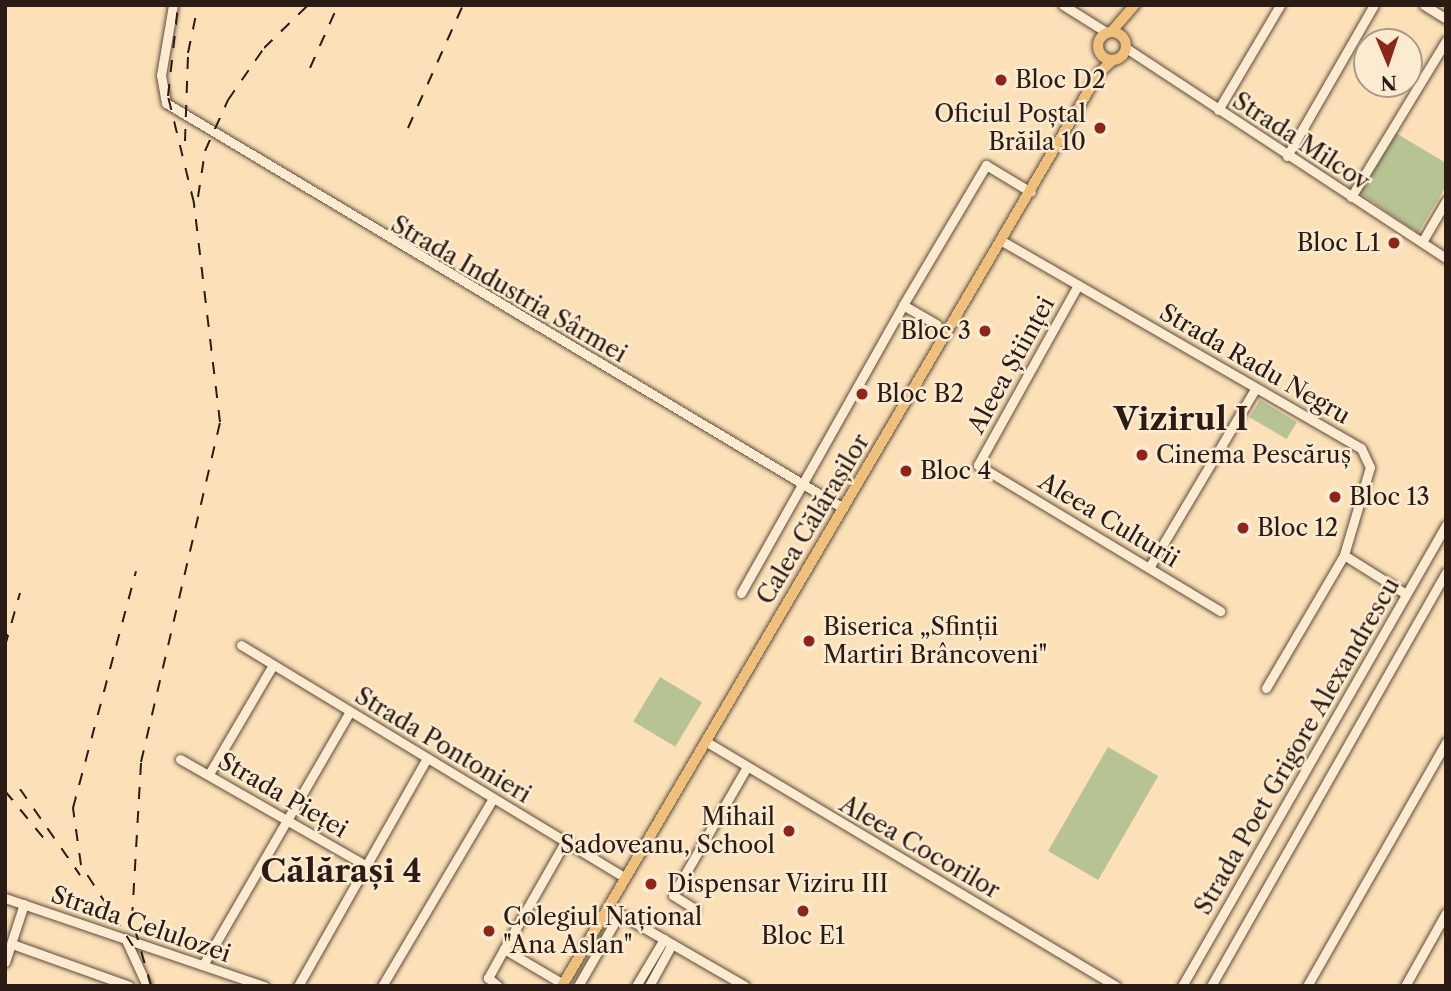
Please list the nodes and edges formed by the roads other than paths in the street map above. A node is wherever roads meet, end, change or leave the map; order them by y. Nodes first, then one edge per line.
1 (173, 5) edge
2 (1063, 5) edge
3 (1136, 5) edge
4 (1280, 5) edge
5 (1374, 5) edge
6 (1424, 5) edge
7 (1446, 19) edge
8 (1109, 32) junction
9 (1446, 41) edge
10 (1121, 50) junction
11 (1099, 53) junction
12 (1099, 73) junction
13 (1218, 110) junction
14 (1287, 156) junction
15 (1031, 192) junction
16 (1351, 197) junction
17 (1446, 201) edge
18 (1002, 241) junction
19 (1422, 242) junction
20 (1446, 258) edge
21 (1078, 285) junction
22 (903, 305) junction
23 (937, 325) dead end
24 (1255, 389) junction
25 (978, 465) joint
26 (805, 484) junction
27 (843, 508) junction
28 (1446, 525) edge
29 (1344, 555) junction
30 (1150, 566) junction
31 (1446, 572) edge
32 (1443, 584) edge
33 (741, 593) dead end
34 (1406, 594) junction
35 (1220, 611) dead end
36 (241, 645) dead end
37 (273, 665) junction
38 (1266, 688) dead end
39 (349, 711) junction
40 (705, 741) junction
41 (1446, 742) edge
42 (427, 758) junction
43 (180, 759) dead end
44 (747, 767) junction
45 (209, 774) junction
46 (493, 798) junction
47 (286, 818) junction
48 (565, 842) junction
49 (365, 865) junction
50 (625, 878) junction
51 (5, 898) edge
52 (23, 904) junction
53 (608, 907) junction
54 (695, 909) dead end
55 (620, 913) junction
56 (1446, 913) edge
57 (125, 938) junction
58 (668, 941) junction
59 (12, 944) junction
60 (504, 949) junction
61 (5, 962) edge
62 (203, 965) junction
63 (236, 976) junction
64 (562, 985) edge
65 (129, 986) edge
66 (147, 986) edge
67 (231, 986) edge
68 (264, 986) edge
69 (298, 986) edge
70 (382, 986) edge
71 (498, 986) edge
72 (578, 986) edge
73 (636, 986) edge
74 (649, 986) edge
75 (745, 986) edge
76 (1116, 986) edge
77 (1182, 986) edge
78 (1211, 986) edge
79 (1307, 986) edge
80 (1405, 986) edge

1 - 26 street, Strada Industria Sârmei
2 - 8 street
3 - 8 main road, Calea Călărașilor
3 - 10 main road, Calea Călărașilor
4 - 13 street
5 - 14 street
6 - 7 street
8 - 10 main road
8 - 11 main road
9 - 16 street
10 - 11 main road
10 - 12 main road, Calea Călărașilor
10 - 13 street, Strada Milcov
11 - 12 main road, Calea Călărașilor
12 - 15 main road, Calea Călărașilor
13 - 14 street, Strada Milcov
14 - 16 street, Strada Milcov
15 - 18 main road, Calea Călărașilor
15 - 22 street
16 - 19 street, Strada Milcov
17 - 19 street
18 - 21 street, Strada Radu Negru
18 - 27 main road, Calea Călărașilor
19 - 20 street, Strada Milcov
21 - 24 street, Strada Radu Negru
21 - 25 street, Aleea Științei
22 - 23 street
22 - 26 street
24 - 29 street, Strada Radu Negru
24 - 30 street
25 - 30 street, Aleea Culturii
26 - 27 street, Strada Industria Sârmei
26 - 33 street
27 - 40 main road, Calea Călărașilor
28 - 34 street, Strada Poet Grigore Alexandrescu
29 - 34 street
29 - 38 street
30 - 35 street, Aleea Culturii
31 - 32 street, Strada Poet Grigore Alexandrescu
32 - 78 street, Strada Poet Grigore Alexandrescu
34 - 77 street, Strada Poet Grigore Alexandrescu
36 - 37 street, Strada Pontonieri
37 - 39 street, Strada Pontonieri
37 - 45 street
39 - 42 street, Strada Pontonieri
39 - 47 street
40 - 44 street, Aleea Cocorilor
40 - 50 main road, Calea Călărașilor
41 - 79 street
42 - 46 street, Strada Pontonieri
42 - 49 street
43 - 45 street, Strada Pieței
44 - 54 street
44 - 76 street, Aleea Cocorilor
45 - 47 street, Strada Pieței
46 - 48 street, Strada Pontonieri
46 - 70 street
47 - 49 street, Strada Pieței
47 - 62 street
48 - 50 street, Strada Pontonieri
48 - 60 street
49 - 69 street
50 - 53 main road, Calea Călărașilor
51 - 52 street, Strada Celulozei
52 - 57 street, Strada Celulozei
52 - 59 street
53 - 55 street
53 - 64 main road, Calea Călărașilor
55 - 58 street
55 - 72 street
56 - 80 street
57 - 62 street, Strada Celulozei
57 - 66 street
58 - 73 street
58 - 74 street
58 - 75 street
59 - 61 street
59 - 65 street
60 - 64 street
60 - 71 street
62 - 63 street, Strada Celulozei
63 - 67 street
63 - 68 street, Strada Celulozei

